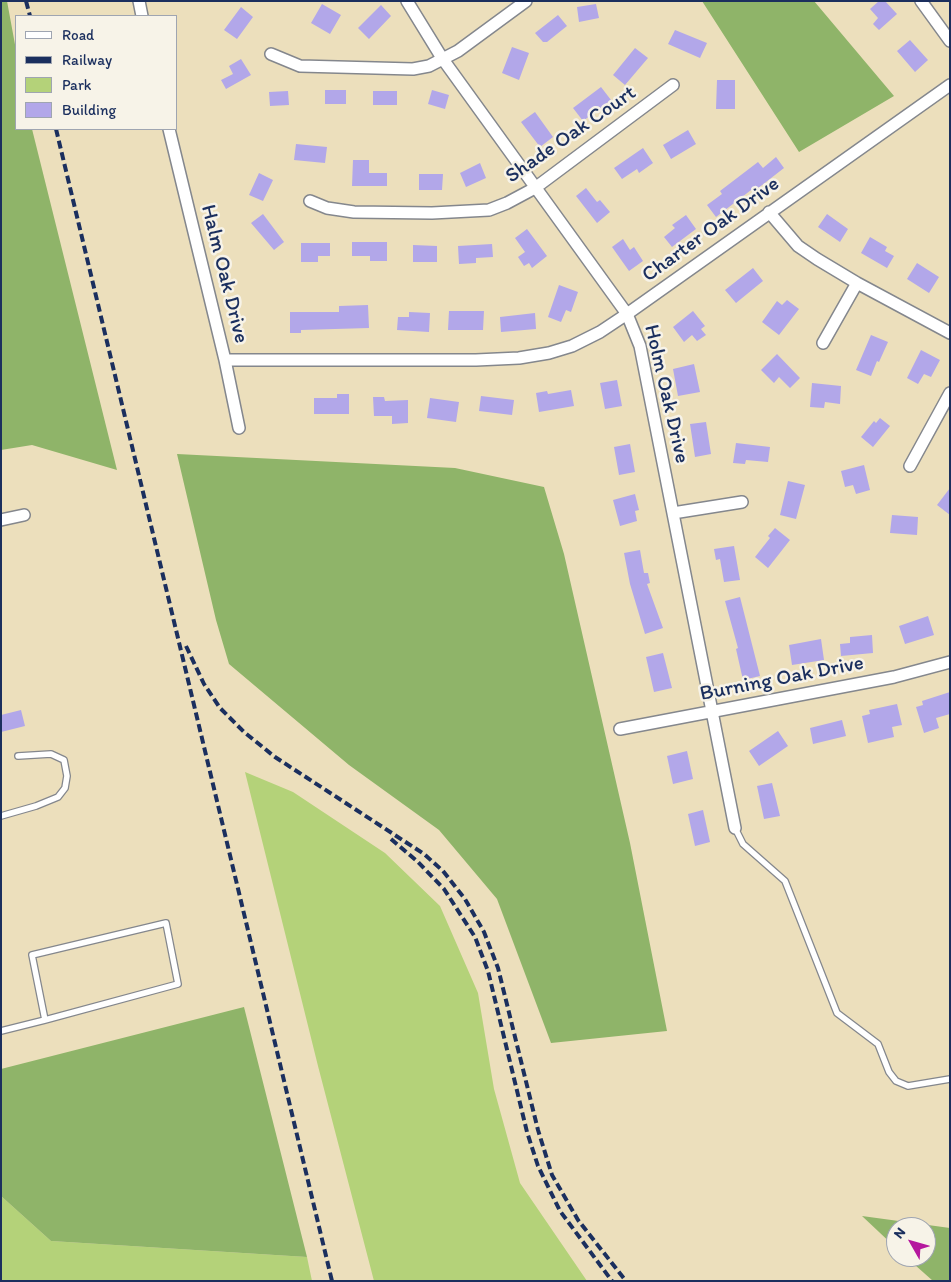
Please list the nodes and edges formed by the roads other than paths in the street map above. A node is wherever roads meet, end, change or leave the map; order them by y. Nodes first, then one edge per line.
1 (139, 1) edge
2 (406, 1) edge
3 (526, 1) edge
4 (921, 1) edge
5 (142, 15) edge
6 (950, 41) edge
7 (271, 54) dead end
8 (442, 58) junction
9 (673, 85) dead end
10 (950, 85) edge
11 (170, 130) edge
12 (535, 188) junction
13 (310, 201) dead end
14 (769, 212) junction
15 (857, 283) junction
16 (627, 314) junction
17 (950, 333) edge
18 (823, 343) dead end
19 (225, 360) junction
20 (950, 393) edge
21 (240, 428) dead end
22 (910, 466) dead end
23 (742, 502) dead end
24 (673, 513) junction
25 (24, 515) dead end
26 (1, 520) edge
27 (950, 662) edge
28 (713, 712) junction
29 (620, 729) dead end
30 (18, 756) dead end
31 (1, 816) edge
32 (735, 828) joint
33 (45, 1020) junction
34 (1, 1031) edge
35 (950, 1079) edge

1 - 5 street
2 - 8 street, Holm Oak Drive
3 - 8 street
4 - 6 street
7 - 8 street
8 - 12 street, Holm Oak Drive
9 - 12 street, Shade Oak Court
10 - 14 street, Charter Oak Drive
11 - 19 street, Halm Oak Drive
12 - 13 street, Shade Oak Court
12 - 16 street, Holm Oak Drive
14 - 15 street
14 - 16 street, Charter Oak Drive
15 - 17 street
15 - 18 street
16 - 19 street, Charter Oak Drive
16 - 24 street, Holm Oak Drive
19 - 21 street, Halm Oak Drive
20 - 22 street
23 - 24 street
24 - 28 street, Holm Oak Drive
25 - 26 street
27 - 28 street, Burning Oak Drive
28 - 29 street, Burning Oak Drive
28 - 32 street, Holm Oak Drive
30 - 31 lane
32 - 35 lane
33 - 33 lane
33 - 34 lane

